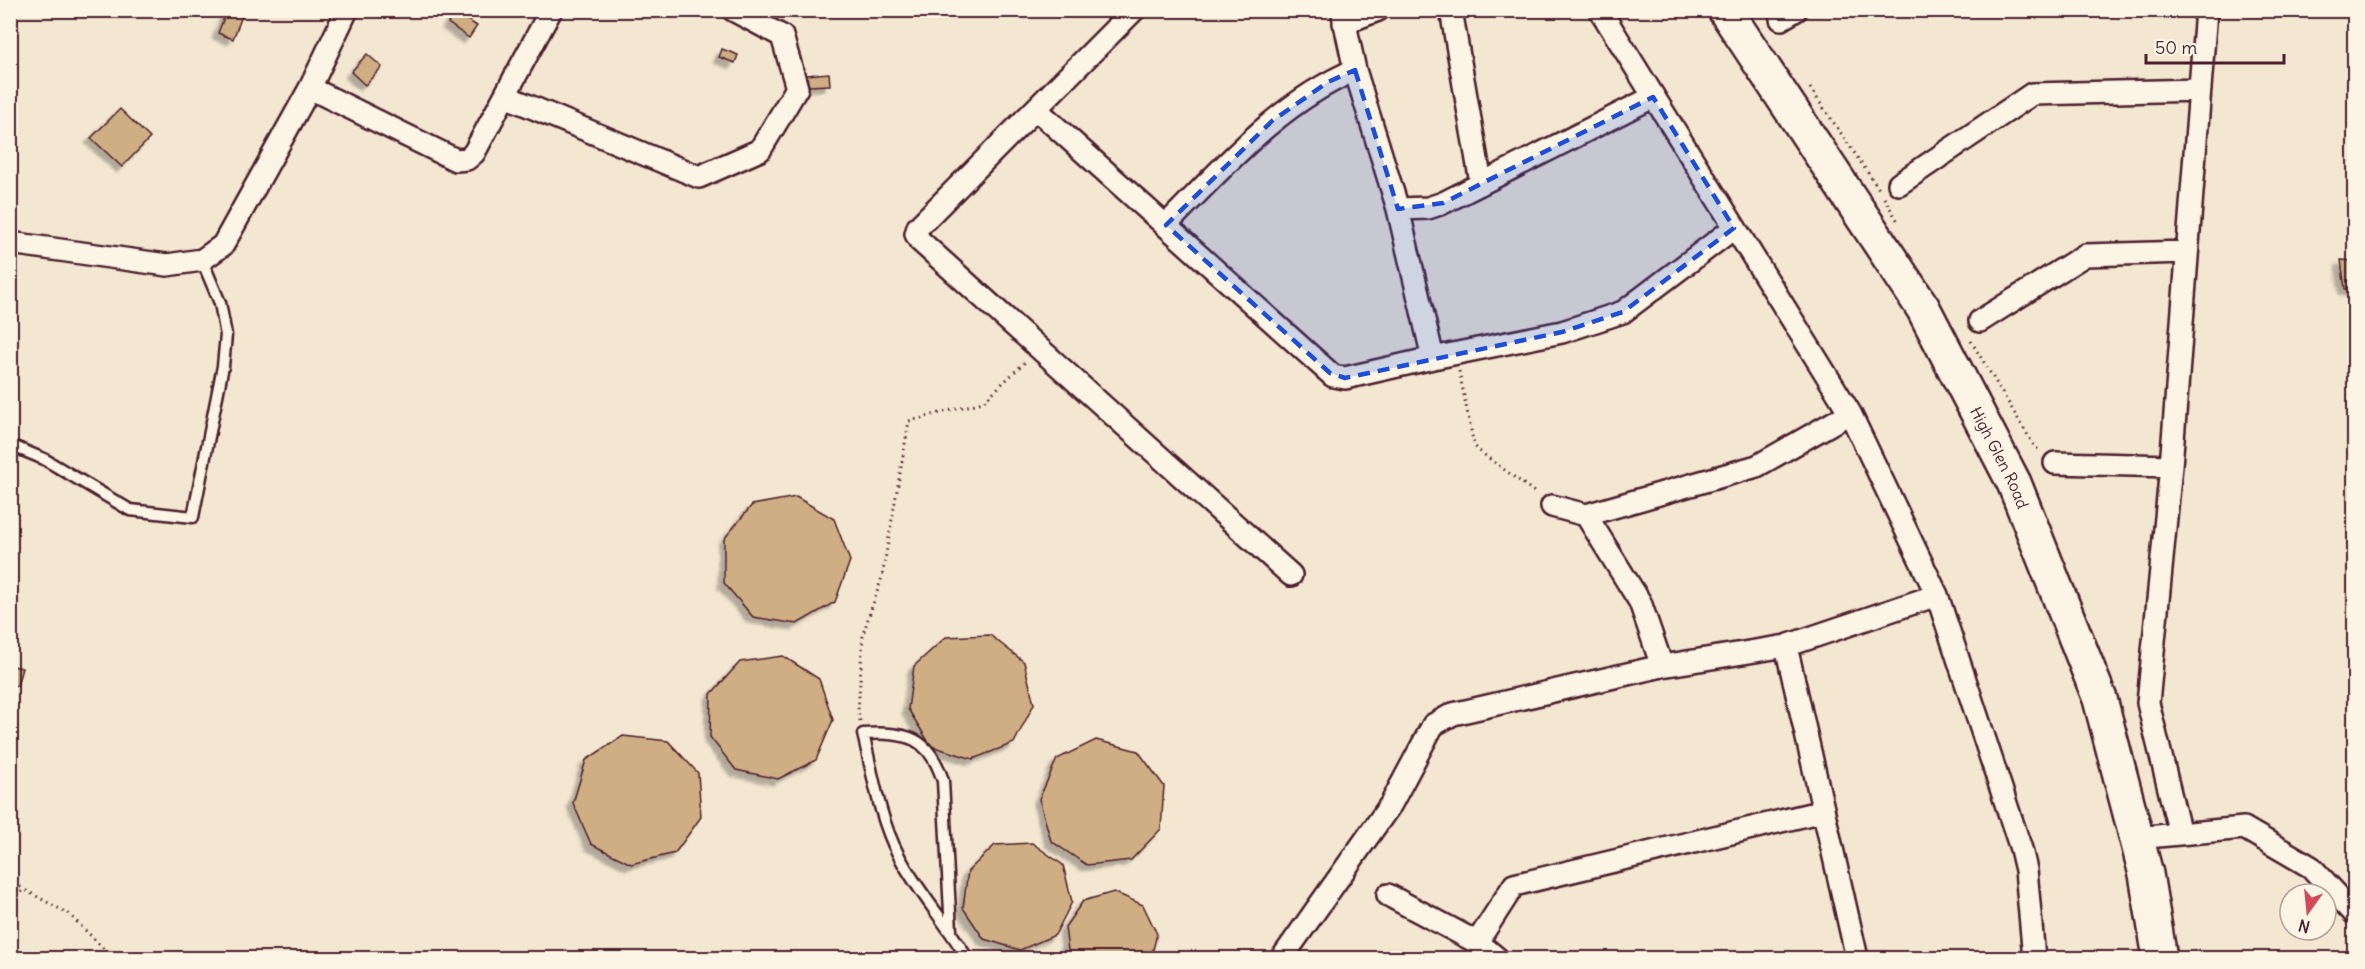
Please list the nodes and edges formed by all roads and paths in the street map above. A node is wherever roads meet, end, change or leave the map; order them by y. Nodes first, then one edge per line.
1 (347, 10) edge
2 (551, 10) edge
3 (733, 10) edge
4 (1134, 10) edge
5 (1378, 10) edge
6 (1451, 10) edge
7 (1600, 10) edge
8 (1725, 10) edge
9 (2206, 10) edge
10 (1343, 17) edge
11 (1355, 70) junction
12 (310, 88) junction
13 (2200, 90) junction
14 (505, 96) junction
15 (1653, 97) junction
16 (1037, 110) junction
17 (1481, 183) junction
18 (1899, 184) dead end
19 (1398, 209) junction
20 (1166, 225) junction
21 (1734, 228) junction
22 (10, 243) edge
23 (2187, 252) junction
24 (202, 260) junction
25 (1980, 321) dead end
26 (1039, 348) junction
27 (1455, 353) junction
28 (1433, 358) junction
29 (1850, 413) junction
30 (10, 445) edge
31 (2055, 462) dead end
32 (2171, 466) junction
33 (1552, 506) joint
34 (1586, 515) junction
35 (1291, 575) dead end
36 (1937, 595) junction
37 (1786, 646) junction
38 (1662, 666) junction
39 (863, 734) junction
40 (1822, 811) junction
41 (2180, 834) junction
42 (2136, 838) junction
43 (10, 880) edge
44 (25, 890) junction
45 (1388, 895) dead end
46 (10, 898) edge
47 (2355, 913) edge
48 (951, 931) junction
49 (1480, 944) junction
50 (113, 958) edge
51 (967, 958) edge
52 (1282, 958) edge
53 (1497, 958) edge
54 (1857, 958) edge
55 (2034, 958) edge
56 (2160, 958) edge

1 - 12 street
2 - 14 street
3 - 14 street
4 - 16 street
5 - 10 street
6 - 17 street
7 - 15 street
8 - 42 main road, High Glen Road
9 - 13 street
10 - 11 street
11 - 19 street
11 - 20 street
12 - 14 street
12 - 24 street
13 - 18 street
13 - 23 street
15 - 17 street
15 - 21 street
16 - 20 street
16 - 26 street
17 - 19 street
19 - 28 street
20 - 28 street
21 - 27 street
21 - 29 street
22 - 24 street
23 - 25 street
23 - 32 street
24 - 30 lane
26 - 35 street
26 - 39 path
27 - 28 street
27 - 33 path
29 - 34 street
29 - 36 street
31 - 32 street
32 - 41 street
33 - 34 street
34 - 38 street
36 - 37 street
36 - 55 street
37 - 38 street
37 - 40 street
38 - 52 street
39 - 48 lane
39 - 48 lane
40 - 49 street
40 - 54 street
41 - 42 street
41 - 47 street
42 - 56 main road, High Glen Road
43 - 44 path
44 - 46 path
44 - 50 path
45 - 49 street
48 - 51 lane
49 - 53 street

